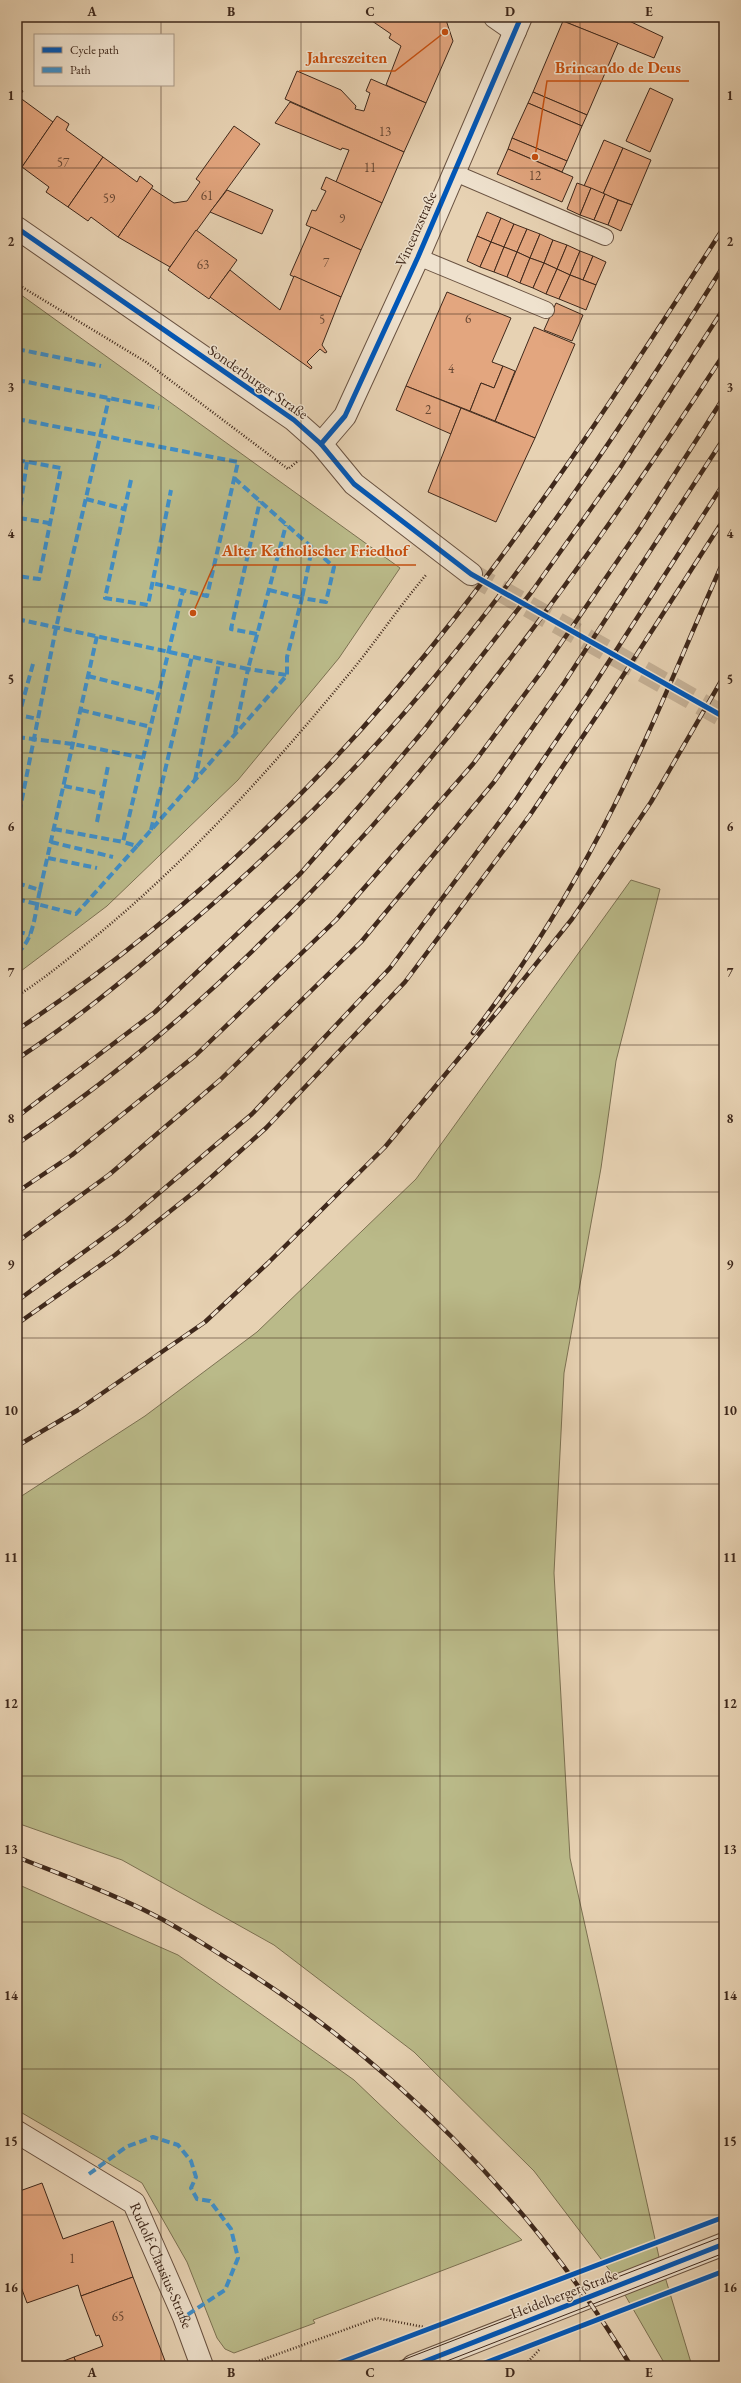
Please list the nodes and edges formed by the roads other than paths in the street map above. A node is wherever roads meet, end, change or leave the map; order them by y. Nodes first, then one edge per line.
1 (495, 17) edge
2 (518, 24) edge
3 (454, 173) junction
4 (17, 228) edge
5 (605, 237) dead end
6 (418, 257) junction
7 (546, 310) dead end
8 (321, 444) junction
9 (471, 574) tunnel mouth
10 (17, 2132) edge
11 (724, 2244) edge
12 (202, 2366) edge
13 (413, 2366) edge

1 - 2 street
2 - 3 street, Vincenzstraße
3 - 5 lane
3 - 6 street, Vincenzstraße
4 - 8 street, Sonderburger Straße
6 - 7 lane
6 - 8 street, Vincenzstraße
8 - 9 street, Sonderburger Straße
10 - 12 street, Rudolf-Clausius-Straße
11 - 13 street, Heidelberger Straße

